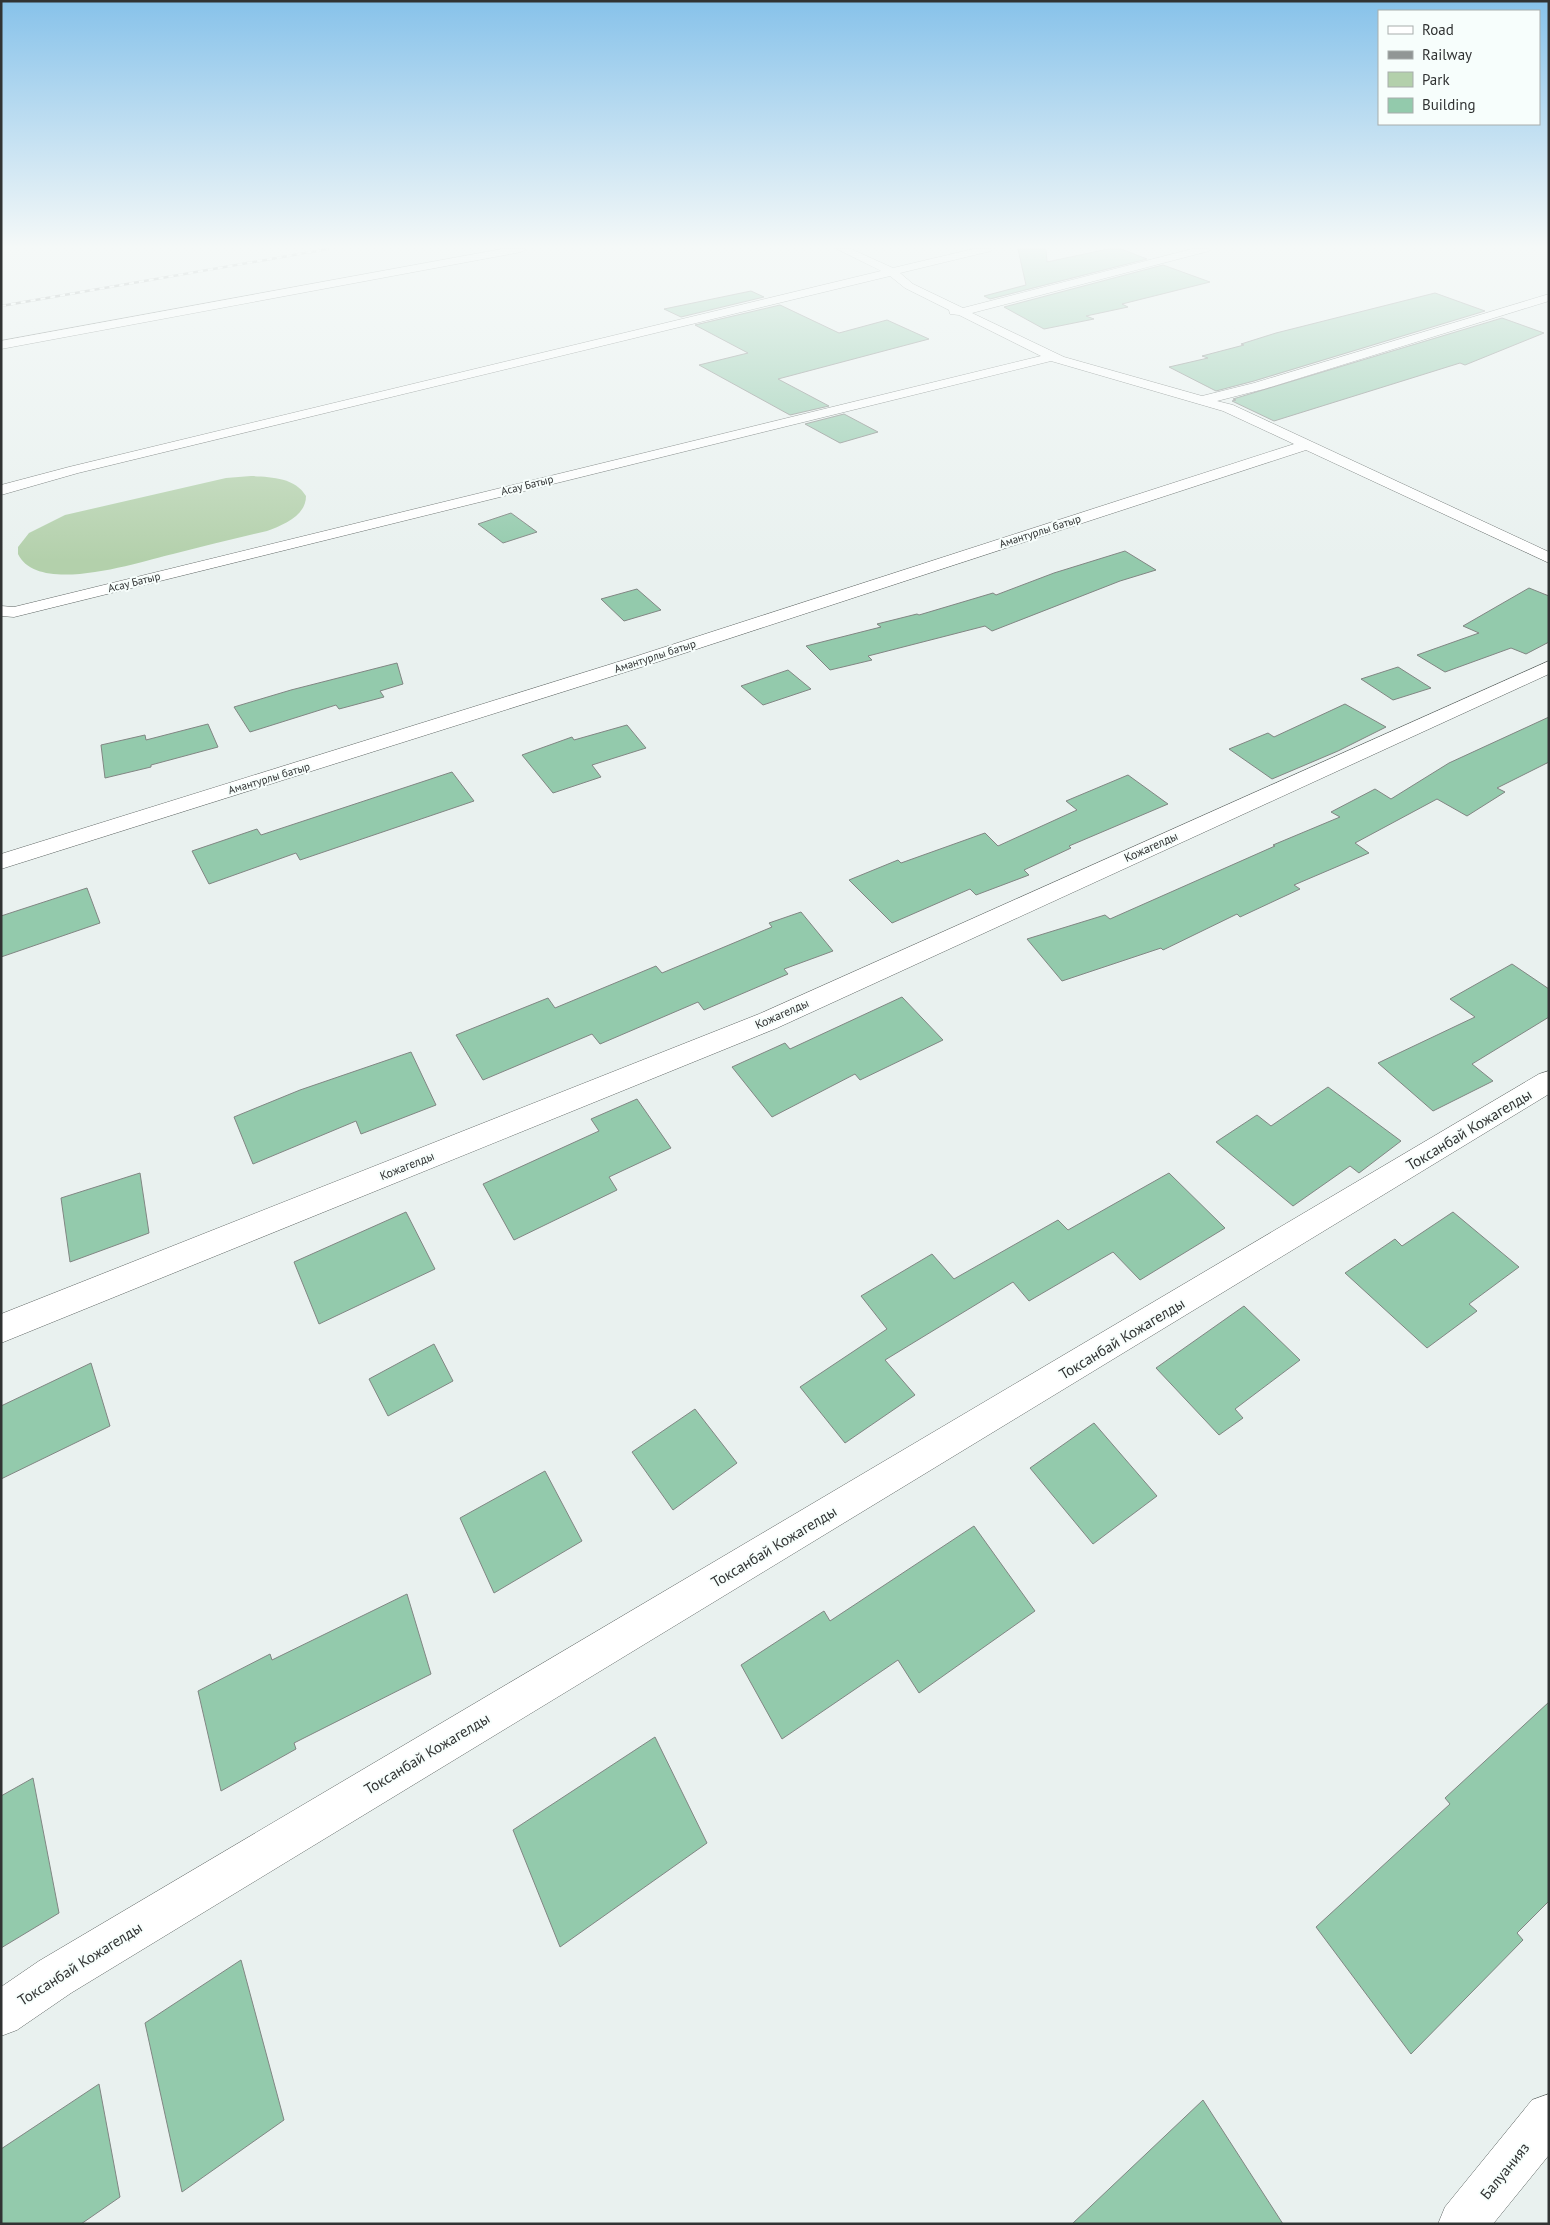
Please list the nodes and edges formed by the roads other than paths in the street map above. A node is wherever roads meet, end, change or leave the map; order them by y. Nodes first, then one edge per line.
1 (559, 353) edge
2 (1044, 353) edge
3 (1367, 353) edge
4 (1053, 357) junction
5 (1202, 400) junction
6 (1307, 445) junction
7 (1, 490) edge
8 (1549, 558) edge
9 (1, 611) edge
10 (1549, 667) edge
11 (1, 862) edge
12 (1549, 1081) edge
13 (1, 1329) edge
14 (1, 2014) edge
15 (1549, 2117) edge
16 (1462, 2224) edge

1 - 7 street
2 - 4 street
3 - 5 street
4 - 5 street
4 - 9 street, Асау Батыр
5 - 6 street
6 - 8 street
6 - 11 street, Амантурлы батыр
10 - 13 street, Кожагелды
12 - 14 street, Токсанбай Кожагелды
15 - 16 street, Балуанияз

